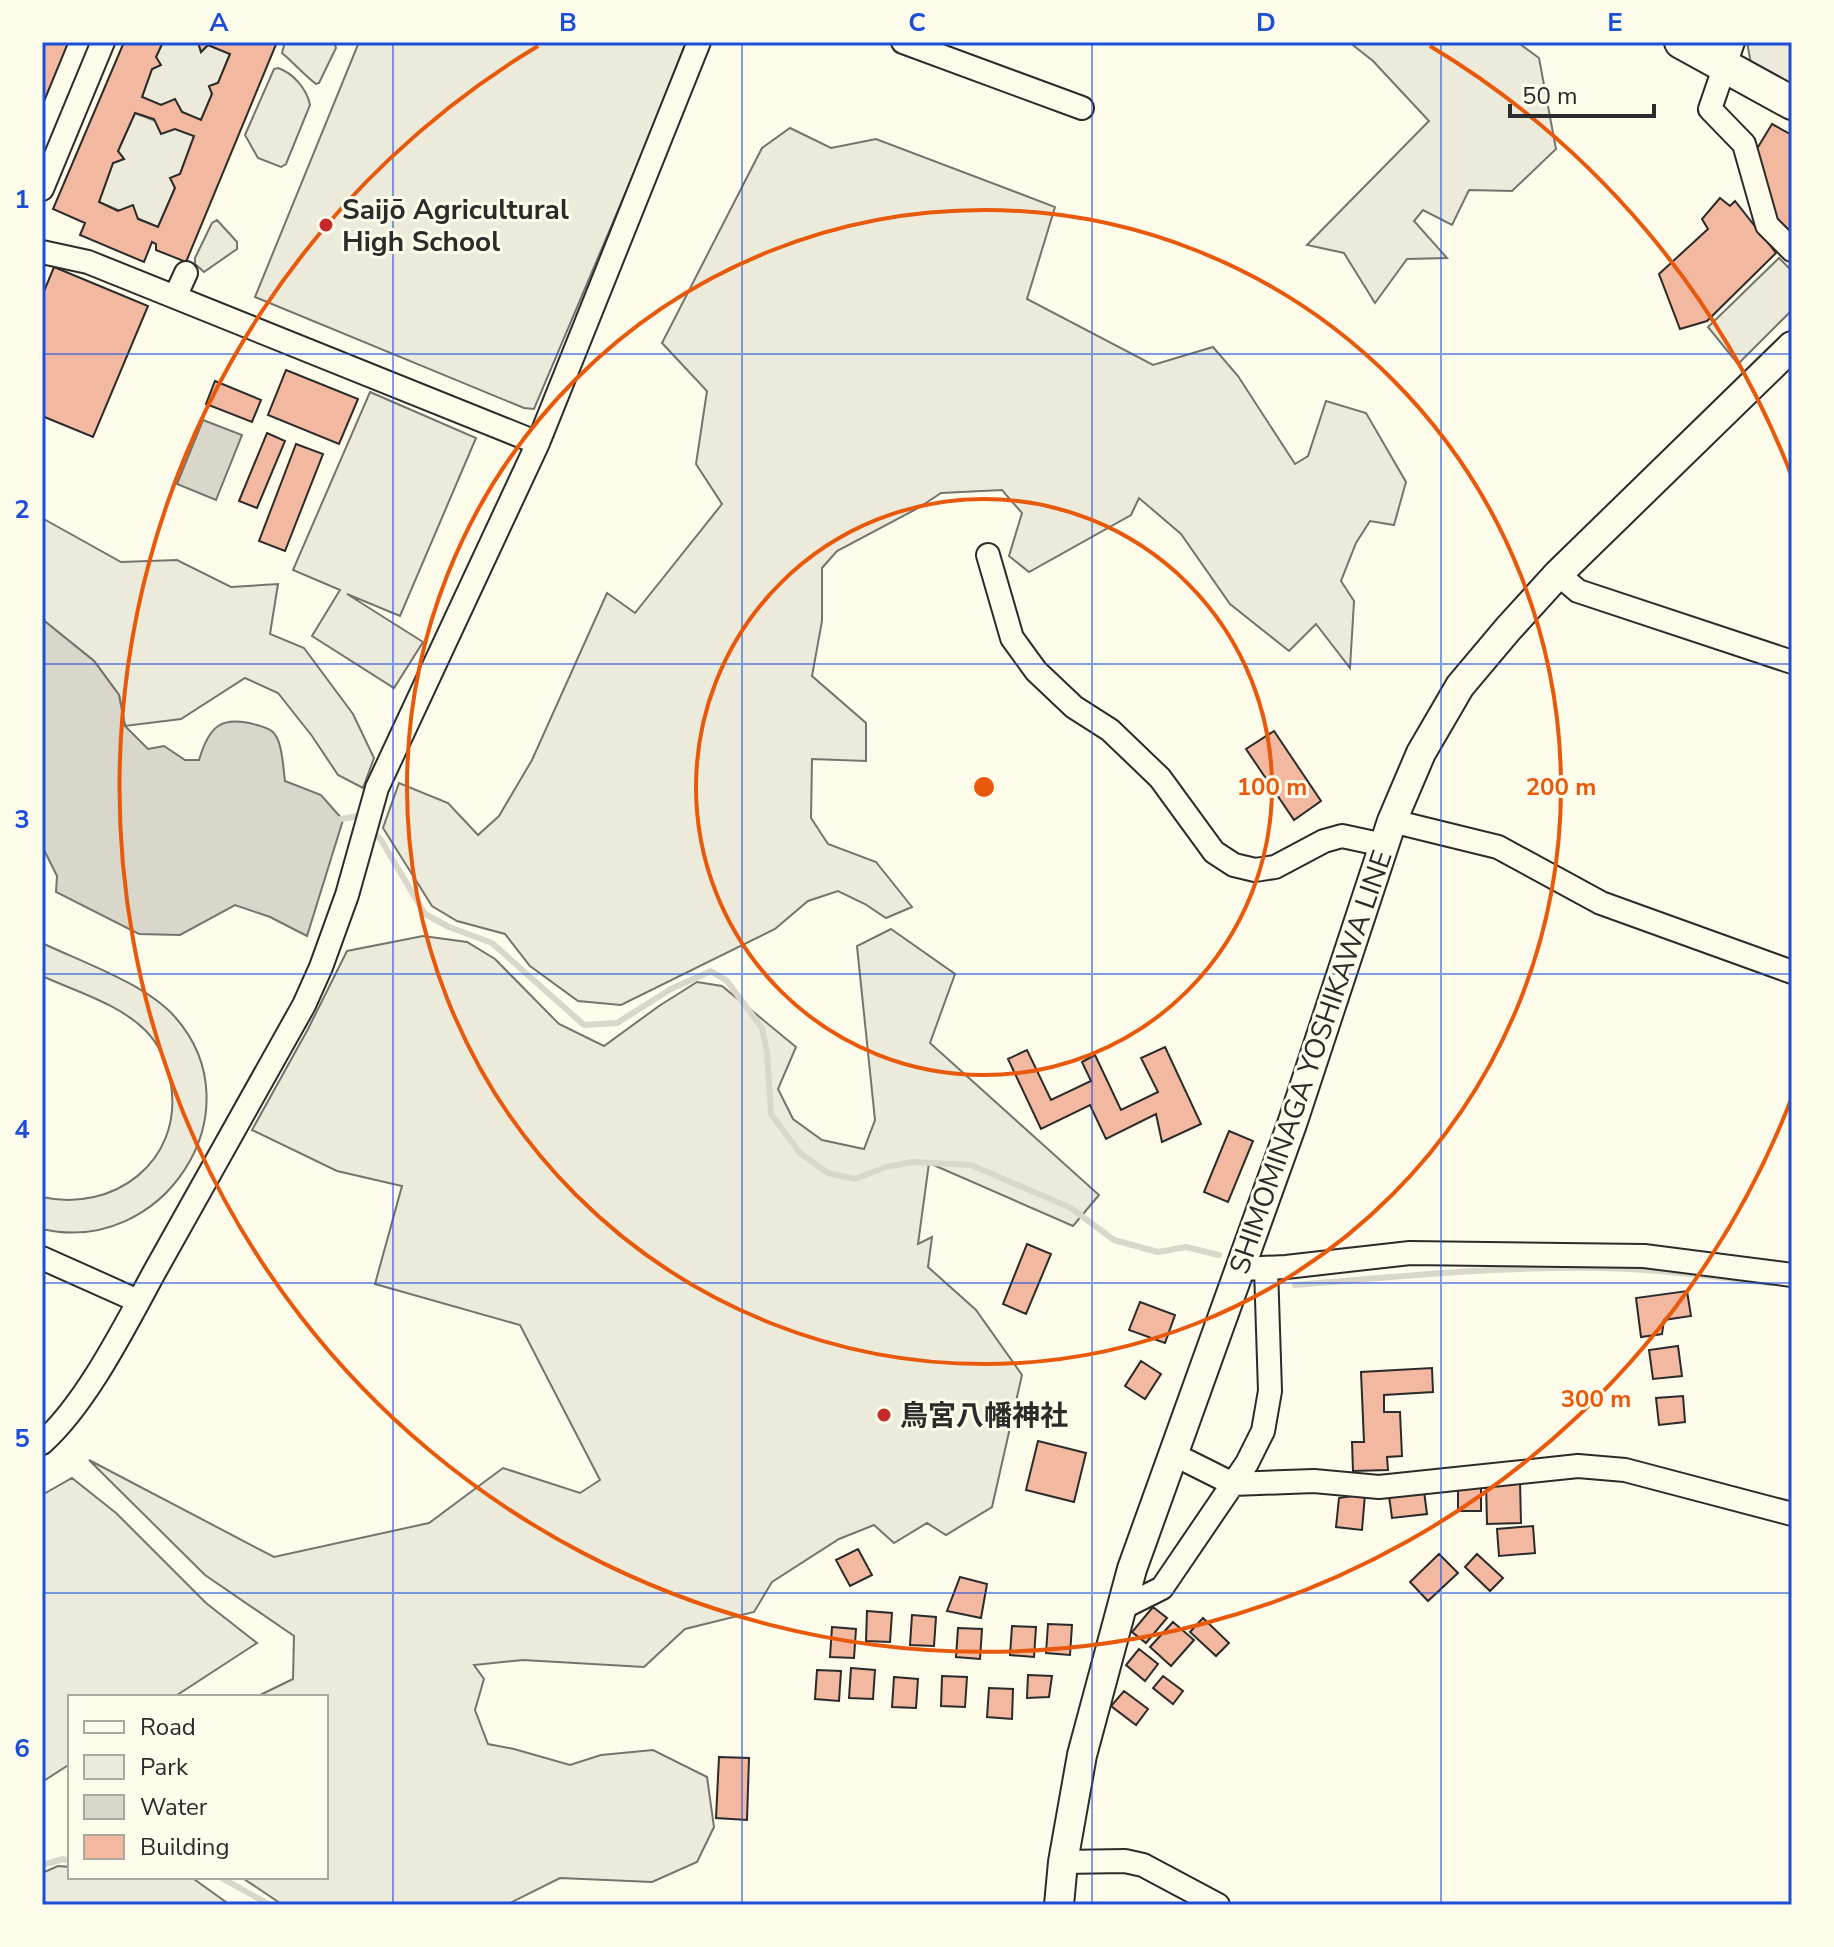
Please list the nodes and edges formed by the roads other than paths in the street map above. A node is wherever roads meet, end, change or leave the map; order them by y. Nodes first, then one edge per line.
1 (103, 42) edge
2 (699, 42) edge
3 (903, 42) edge
4 (1681, 42) edge
5 (1730, 54) edge
6 (1792, 103) edge
7 (1082, 108) dead end
8 (42, 189) edge
9 (1792, 250) edge
10 (44, 257) edge
11 (186, 273) dead end
12 (175, 297) junction
13 (1792, 346) edge
14 (538, 443) junction
15 (988, 555) dead end
16 (1558, 574) junction
17 (1792, 662) edge
18 (1388, 833) junction
19 (1792, 972) edge
20 (42, 1258) edge
21 (1253, 1269) junction
22 (1792, 1275) edge
23 (138, 1301) junction
24 (42, 1443) edge
25 (1173, 1454) junction
26 (1233, 1484) junction
27 (1792, 1514) edge
28 (1122, 1608) junction
29 (1063, 1862) junction
30 (1059, 1905) edge
31 (1218, 1905) edge

1 - 8 street
2 - 14 street
3 - 7 street
4 - 5 highway
5 - 6 highway
5 - 9 street
10 - 12 street
11 - 12 street
12 - 14 street
13 - 16 main road, SHIMOMINAGA YOSHIKAWA LINE
14 - 23 street
15 - 18 street
16 - 17 street
16 - 18 main road, SHIMOMINAGA YOSHIKAWA LINE
18 - 19 street
18 - 21 main road, SHIMOMINAGA YOSHIKAWA LINE
20 - 23 street
21 - 22 street
21 - 25 main road, SHIMOMINAGA YOSHIKAWA LINE
21 - 26 street
23 - 24 street
25 - 26 street
25 - 28 main road, SHIMOMINAGA YOSHIKAWA LINE
26 - 27 street
26 - 28 street
28 - 29 main road, SHIMOMINAGA YOSHIKAWA LINE
29 - 30 main road, SHIMOMINAGA YOSHIKAWA LINE
29 - 31 street

